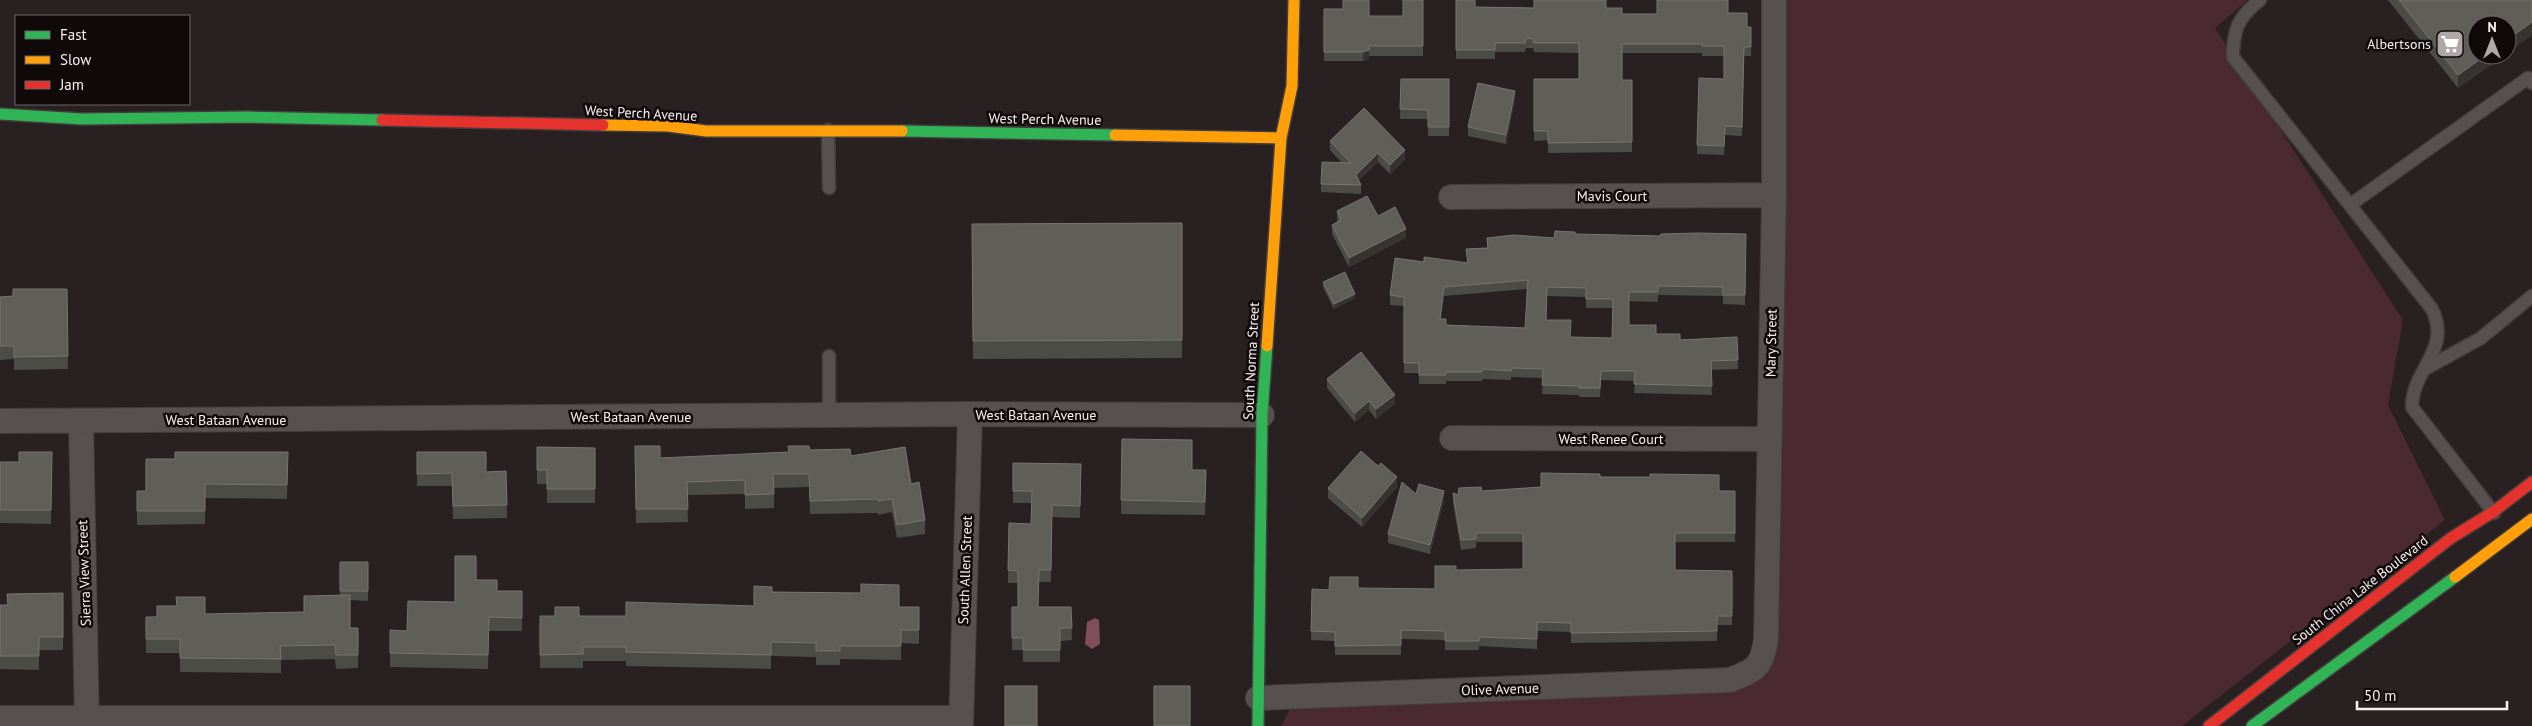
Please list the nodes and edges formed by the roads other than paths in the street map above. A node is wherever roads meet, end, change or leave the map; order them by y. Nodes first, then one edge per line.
1 (1294, 0) edge
2 (1774, 0) edge
3 (2260, 0) edge
4 (2532, 83) edge
5 (0, 114) edge
6 (828, 130) junction
7 (1281, 138) junction
8 (829, 188) dead end
9 (1774, 195) junction
10 (1451, 197) dead end
11 (2350, 205) junction
12 (2532, 296) edge
13 (829, 356) dead end
14 (2425, 369) junction
15 (970, 414) junction
16 (1262, 415) junction
17 (829, 416) junction
18 (0, 421) edge
19 (81, 421) junction
20 (1452, 438) dead end
21 (1770, 439) junction
22 (2532, 482) edge
23 (2493, 512) junction
24 (2532, 519) edge
25 (2508, 533) junction
26 (1742, 675) joint
27 (1258, 698) junction
28 (0, 718) edge
29 (87, 722) edge
30 (961, 722) edge
31 (1258, 726) edge
32 (2209, 726) edge
33 (2252, 726) edge

1 - 7 street, South Norma Street
2 - 9 street, Mary Street
3 - 11 lane
4 - 11 lane
5 - 6 street, West Perch Avenue
6 - 7 street, West Perch Avenue
6 - 8 lane
7 - 16 street, South Norma Street
9 - 10 street, Mavis Court
9 - 21 street, Mary Street
11 - 14 lane
12 - 14 lane
13 - 17 lane
14 - 23 lane
15 - 16 street, West Bataan Avenue
15 - 17 street, West Bataan Avenue
15 - 30 street, South Allen Street
16 - 27 street, South Norma Street
17 - 19 street, West Bataan Avenue
18 - 19 street, West Bataan Avenue
19 - 29 street, Sierra View Street
20 - 21 street, West Renee Court
21 - 26 street, Mary Street
22 - 23 street, South China Lake Boulevard
23 - 25 lane
23 - 32 street, South China Lake Boulevard
24 - 25 street
25 - 33 street
26 - 27 street, Olive Avenue
27 - 31 street, South Norma Street
28 - 29 street
29 - 30 street

